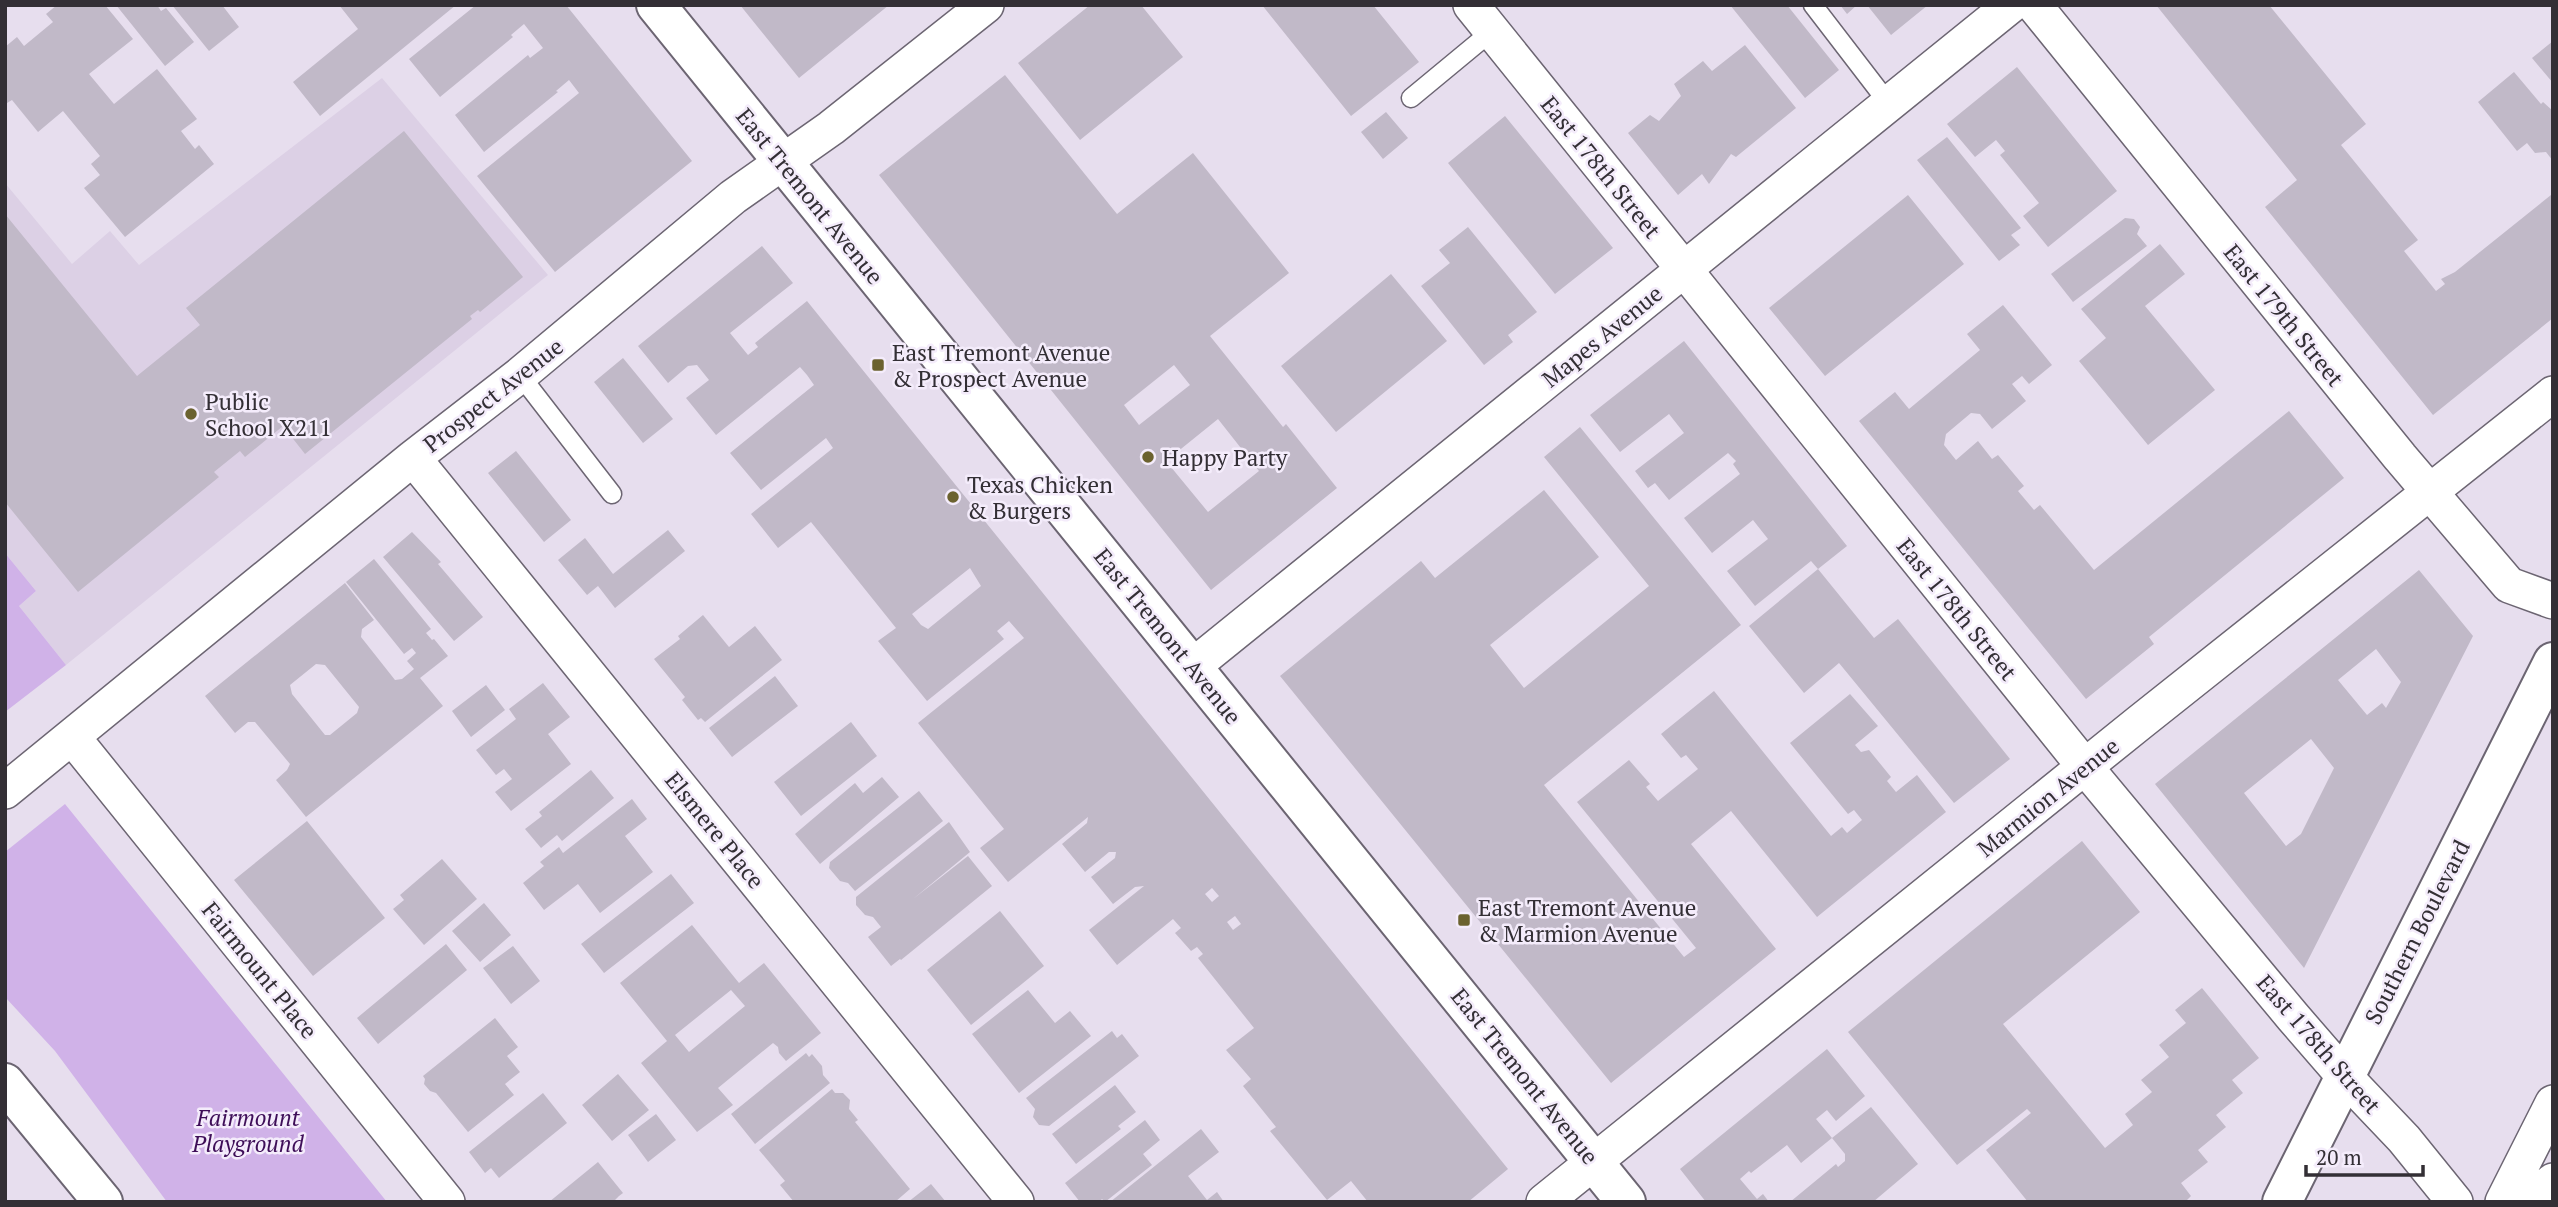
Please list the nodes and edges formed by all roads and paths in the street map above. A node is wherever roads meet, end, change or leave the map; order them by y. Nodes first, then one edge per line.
1 (656, 5) edge
2 (986, 5) edge
3 (1813, 5) edge
4 (2011, 5) edge
5 (2034, 5) edge
6 (1482, 18) edge
7 (1411, 98) dead end
8 (1889, 104) junction
9 (782, 161) junction
10 (1685, 270) junction
11 (520, 375) junction
12 (2553, 394) edge
13 (413, 458) junction
14 (2429, 492) junction
15 (612, 494) dead end
16 (2553, 601) edge
17 (2553, 662) edge
18 (1192, 667) junction
19 (73, 738) junction
20 (2085, 767) junction
21 (5, 791) edge
22 (2345, 1077) junction
23 (5, 1083) edge
24 (2553, 1103) edge
25 (1594, 1162) junction
26 (2553, 1181) edge
27 (103, 1202) edge
28 (447, 1202) edge
29 (1016, 1202) edge
30 (1544, 1202) edge
31 (1626, 1202) edge
32 (2282, 1202) edge
33 (2455, 1202) edge
34 (2503, 1202) edge
35 (2527, 1202) edge

1 - 9 main road, East Tremont Avenue
2 - 9 street, Prospect Avenue
3 - 8 lane
4 - 8 street, Mapes Avenue
5 - 14 street, East 179th Street
6 - 7 lane
6 - 10 street, East 178th Street
8 - 10 street, Mapes Avenue
9 - 11 street, Prospect Avenue
9 - 18 main road, East Tremont Avenue
10 - 18 street, Mapes Avenue
10 - 20 street, East 178th Street
11 - 13 street, Prospect Avenue
11 - 15 lane
12 - 14 street, Marmion Avenue
13 - 19 street, Prospect Avenue
13 - 29 street, Elsmere Place
14 - 16 street, East 179th Street
14 - 20 street, Marmion Avenue
17 - 22 main road, Southern Boulevard
18 - 25 main road, East Tremont Avenue
19 - 21 street, Prospect Avenue
19 - 28 street, Fairmount Place
20 - 22 street, East 178th Street
20 - 25 street, Marmion Avenue
22 - 32 main road, Southern Boulevard
22 - 33 street, East 178th Street
23 - 27 main road
24 - 34 street
25 - 30 street, Marmion Avenue
25 - 31 main road, East Tremont Avenue
26 - 35 street

